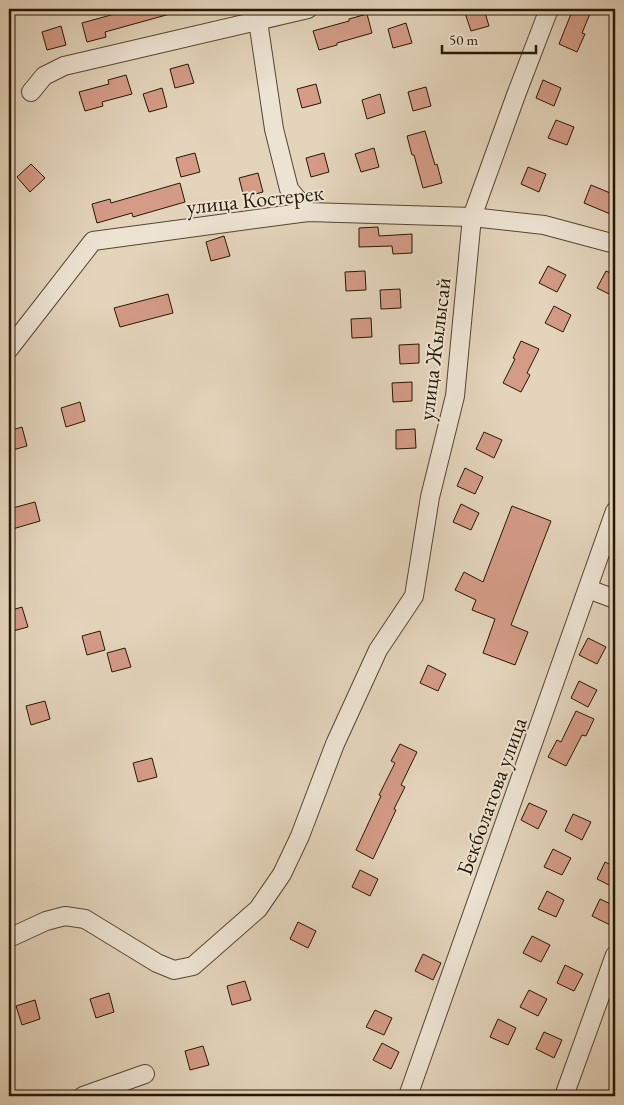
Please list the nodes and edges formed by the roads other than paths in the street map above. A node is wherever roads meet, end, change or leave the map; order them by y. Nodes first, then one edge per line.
1 (308, 9) edge
2 (549, 9) edge
3 (256, 15) edge
4 (31, 92) dead end
5 (308, 212) junction
6 (472, 217) junction
7 (615, 244) edge
8 (9, 349) edge
9 (615, 511) edge
10 (588, 590) junction
11 (615, 600) edge
12 (9, 938) edge
13 (615, 955) edge
14 (145, 1074) dead end
15 (83, 1096) edge
16 (408, 1096) edge
17 (564, 1096) edge

1 - 3 street
2 - 6 street, улица Жылысай
3 - 4 street
3 - 5 street
5 - 6 street, улица Костерек
5 - 8 street, улица Костерек
6 - 7 street, улица Костерек
6 - 12 street, улица Жылысай
9 - 10 street, Бекболатова улица
10 - 11 street
10 - 16 street, Бекболатова улица
13 - 17 street
14 - 15 street

